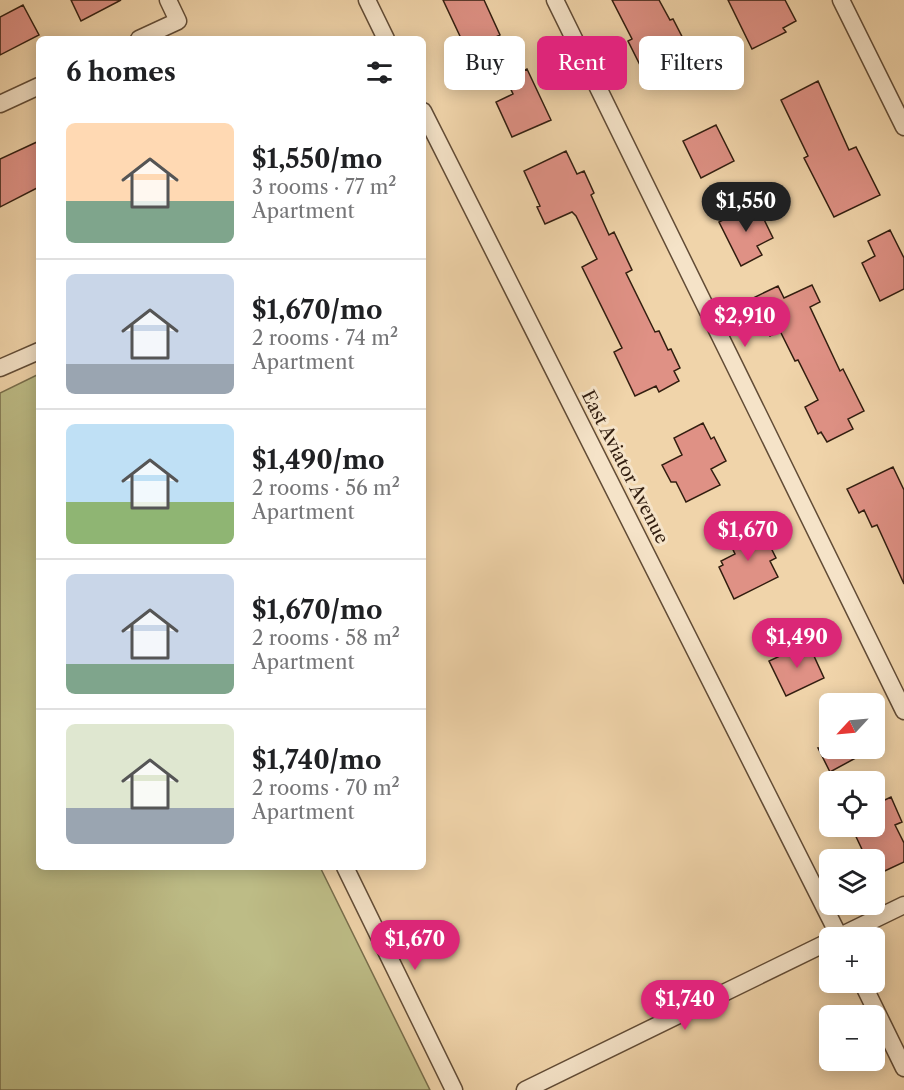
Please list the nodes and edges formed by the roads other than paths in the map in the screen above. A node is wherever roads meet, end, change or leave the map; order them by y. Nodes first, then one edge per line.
1 (168, 0) edge
2 (367, 0) edge
3 (555, 0) edge
4 (842, 0) edge
5 (146, 36) edge
6 (385, 36) edge
7 (36, 87) edge
8 (0, 104) edge
9 (426, 117) edge
10 (904, 127) edge
11 (36, 352) edge
12 (0, 368) edge
13 (904, 711) edge
14 (346, 870) edge
15 (904, 905) edge
16 (831, 927) edge
17 (859, 927) edge
18 (819, 946) edge
19 (867, 993) edge
20 (904, 1068) edge
21 (454, 1090) edge
22 (525, 1090) edge

1 - 5 street
2 - 6 street
3 - 13 street
4 - 10 street
7 - 8 street
9 - 16 street, East Aviator Avenue
11 - 12 street
14 - 21 street
15 - 17 street
18 - 22 street
19 - 20 street

